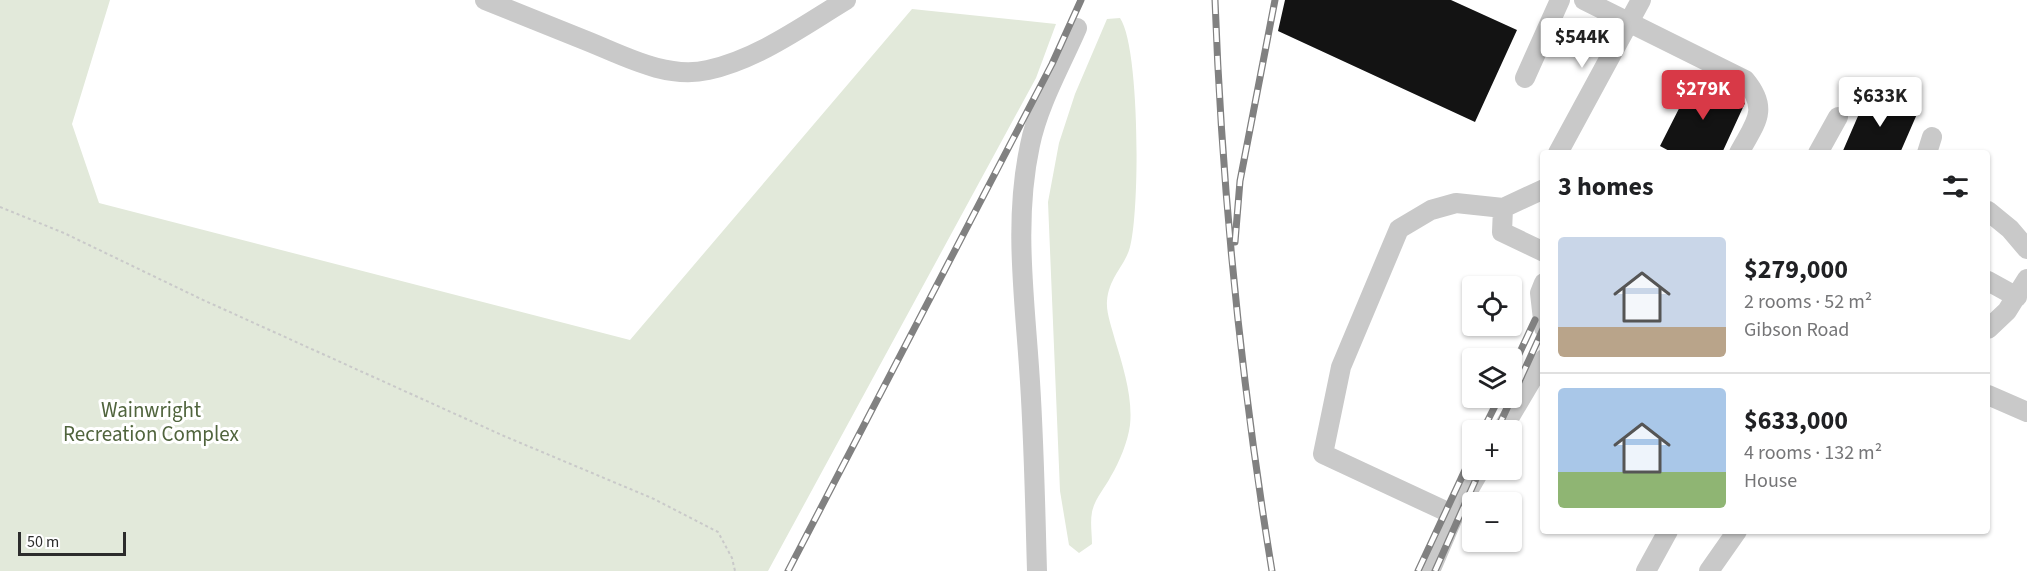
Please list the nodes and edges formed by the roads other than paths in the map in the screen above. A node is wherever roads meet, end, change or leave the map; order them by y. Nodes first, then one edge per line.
1 (485, 0) edge
2 (846, 0) edge
3 (1560, 0) edge
4 (1584, 0) edge
5 (1641, 0) edge
6 (1628, 24) junction
7 (1077, 28) dead end
8 (1525, 78) dead end
9 (1838, 117) dead end
10 (1560, 150) edge
11 (1741, 150) edge
12 (1820, 150) edge
13 (1540, 191) edge
14 (1503, 208) junction
15 (1990, 213) edge
16 (2027, 249) edge
17 (1540, 250) edge
18 (2027, 279) edge
19 (1990, 282) edge
20 (2016, 297) junction
21 (1990, 327) edge
22 (1540, 366) edge
23 (1990, 396) edge
24 (2025, 406) edge
25 (1509, 420) edge
26 (1474, 480) edge
27 (1454, 515) junction
28 (1666, 534) edge
29 (1735, 534) edge
30 (1037, 571) edge
31 (1430, 571) edge
32 (1646, 571) edge
33 (1709, 571) edge

1 - 2 street
3 - 8 street
4 - 6 street
5 - 6 street
6 - 10 street
6 - 11 street
7 - 30 street
9 - 12 street
13 - 14 street
14 - 17 street
14 - 27 street
15 - 16 street
18 - 20 street
19 - 20 street
20 - 21 street
22 - 25 street
23 - 24 street
26 - 27 street
27 - 31 street
28 - 32 street
29 - 33 street

